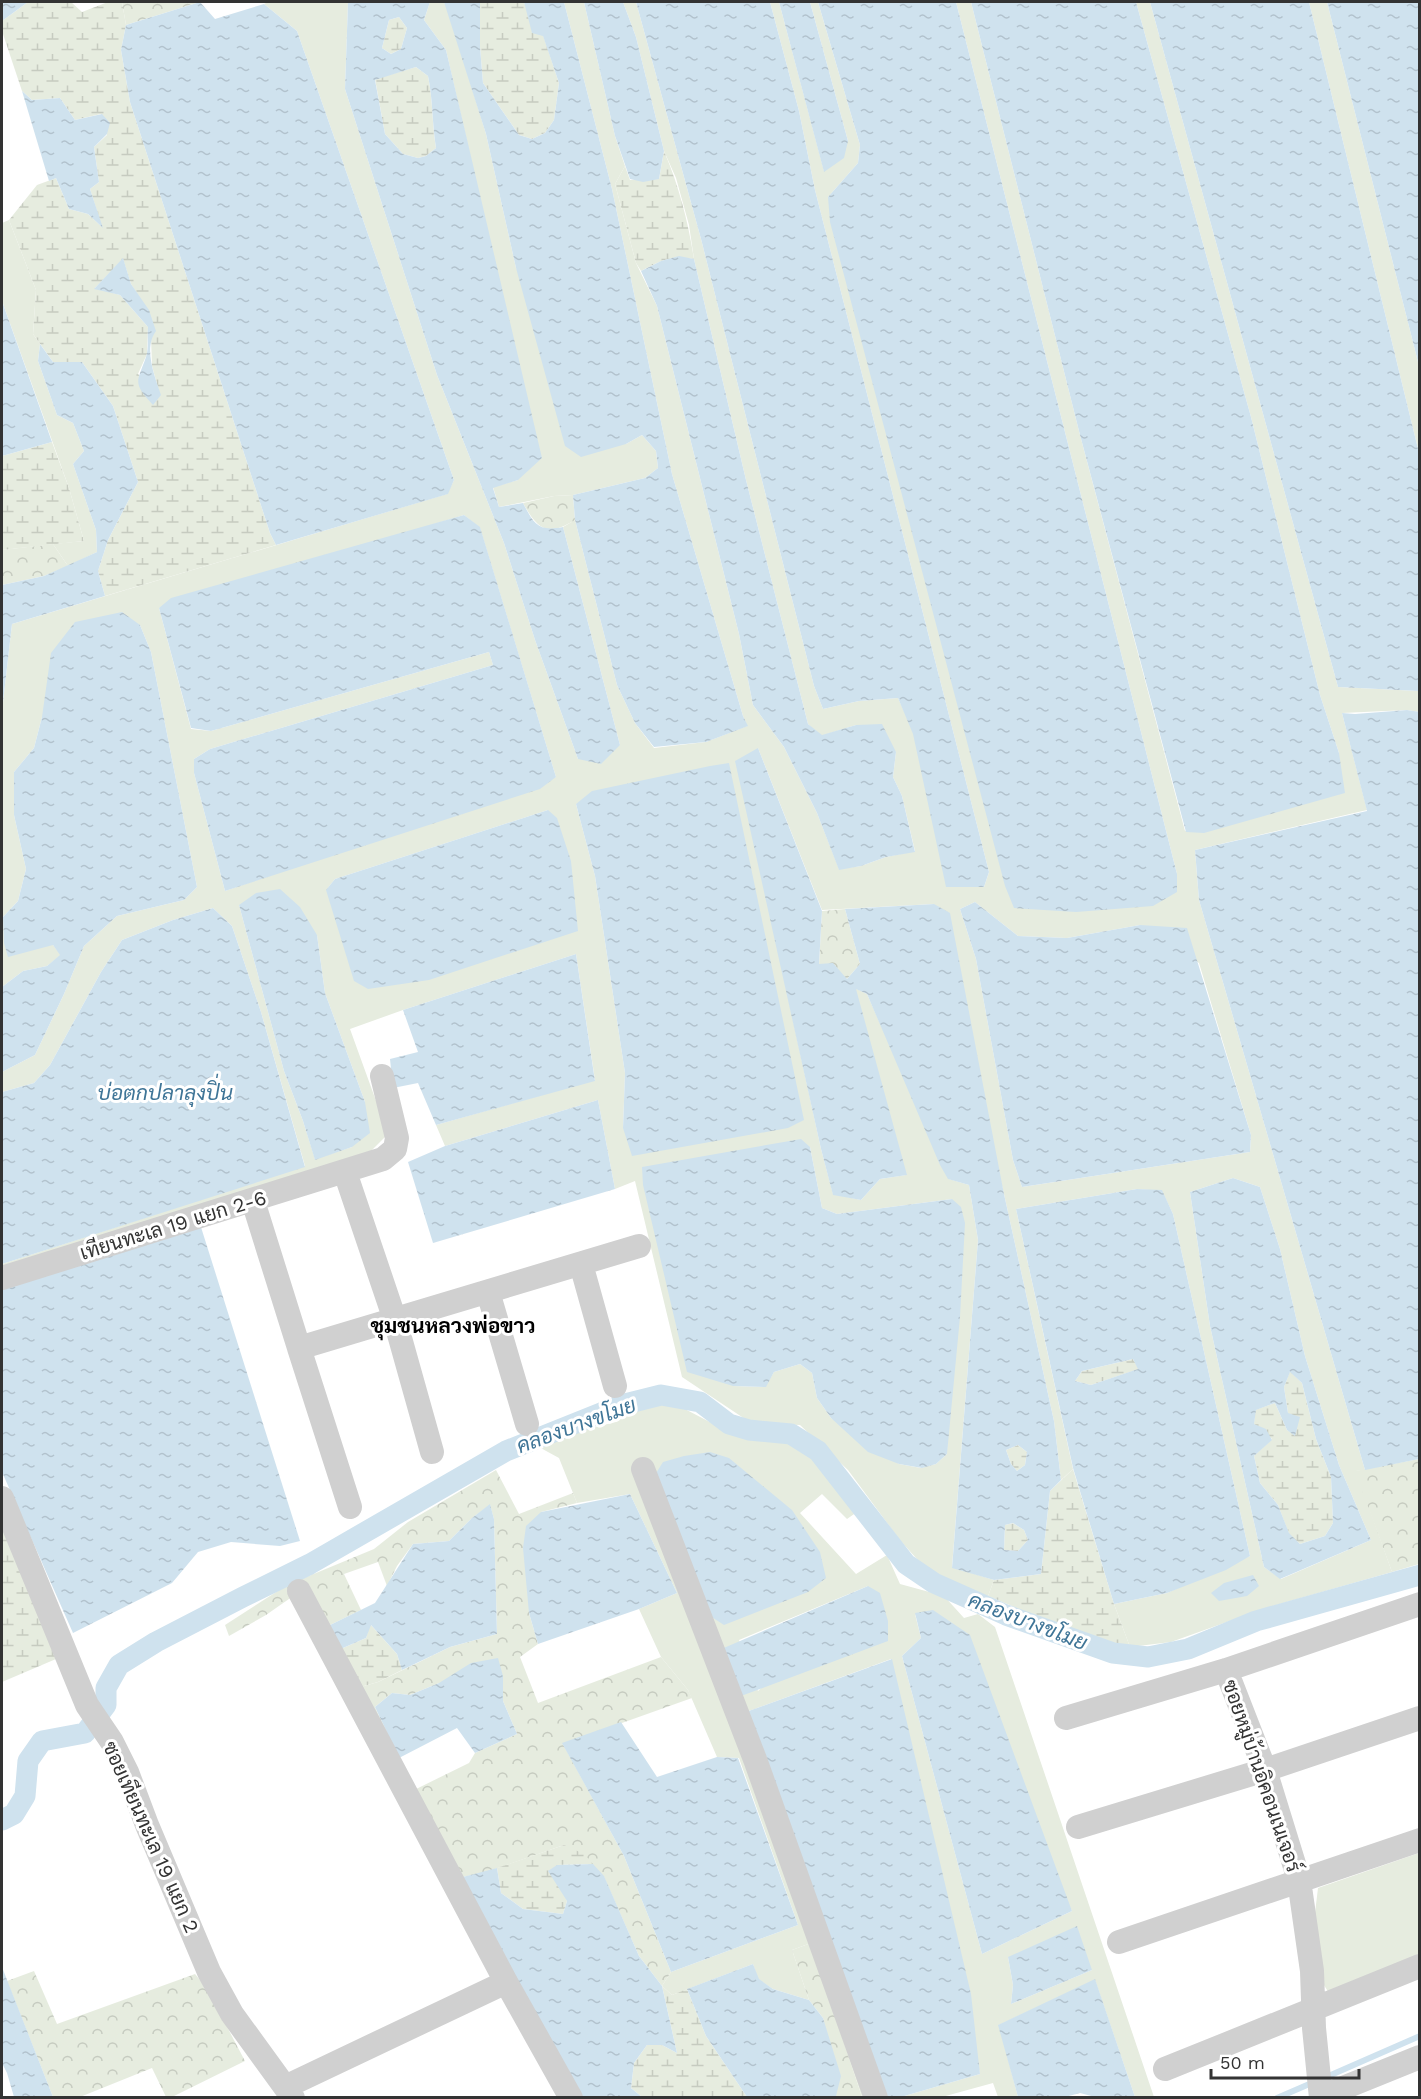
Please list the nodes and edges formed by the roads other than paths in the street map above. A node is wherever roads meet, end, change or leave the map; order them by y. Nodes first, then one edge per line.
1 (382, 1076) dead end
2 (345, 1172) junction
3 (253, 1201) junction
4 (639, 1246) dead end
5 (581, 1264) junction
6 (2, 1278) edge
7 (488, 1292) junction
8 (395, 1320) junction
9 (299, 1348) junction
10 (615, 1386) dead end
11 (527, 1424) dead end
12 (432, 1452) dead end
13 (643, 1469) dead end
14 (2, 1498) edge
15 (350, 1507) dead end
16 (299, 1591) dead end
17 (1419, 1604) edge
18 (1226, 1670) junction
19 (1066, 1718) dead end
20 (1419, 1718) edge
21 (1265, 1770) junction
22 (1078, 1827) dead end
23 (1419, 1840) edge
24 (1299, 1880) junction
25 (1119, 1942) dead end
26 (1419, 1966) edge
27 (506, 1982) junction
28 (1313, 2008) junction
29 (1419, 2057) edge
30 (1165, 2069) dead end
31 (1320, 2087) edge
32 (289, 2092) edge
33 (571, 2097) edge
34 (876, 2097) edge

1 - 2 street, เทียนทะเล 19 แยก 2-6
2 - 3 street, เทียนทะเล 19 แยก 2-6
2 - 8 street
3 - 6 street, เทียนทะเล 19 แยก 2-6
3 - 9 street
4 - 5 street
5 - 7 street
5 - 10 street
7 - 8 street
7 - 11 street
8 - 9 street
8 - 12 street
9 - 15 street
13 - 34 street
14 - 32 street, ซอยเทียนทะเล 19 แยก 2
16 - 27 street
17 - 18 street
18 - 19 street
18 - 21 street, ซอยหมู่บ้านอิคอนเนเจอร์
20 - 21 street
21 - 22 street
21 - 24 street, ซอยหมู่บ้านอิคอนเนเจอร์
23 - 24 street
24 - 25 street
24 - 28 street, ซอยหมู่บ้านอิคอนเนเจอร์
26 - 28 street
27 - 32 street
27 - 33 street
28 - 30 street
28 - 31 street, ซอยหมู่บ้านอิคอนเนเจอร์
29 - 31 street

